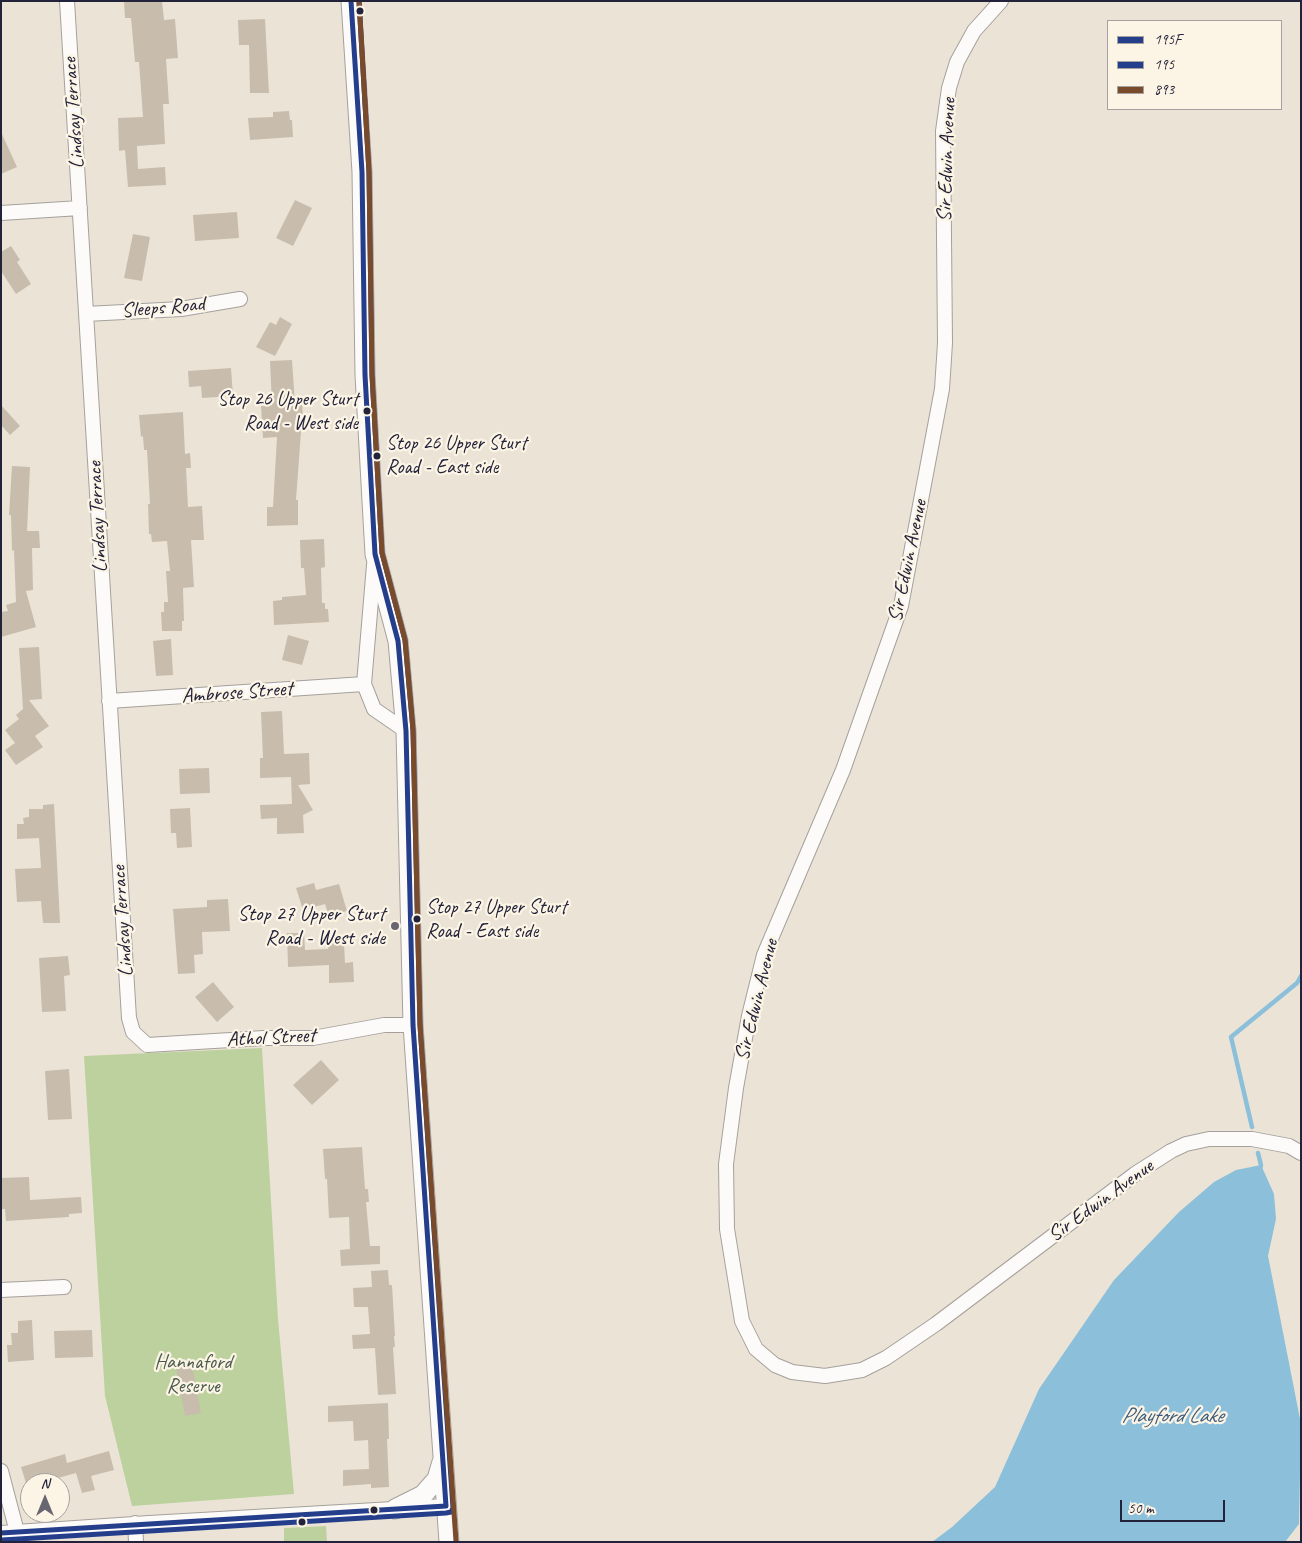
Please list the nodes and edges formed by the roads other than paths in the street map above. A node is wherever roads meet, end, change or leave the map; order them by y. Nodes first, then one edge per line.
1 (67, 1) edge
2 (351, 1) edge
3 (1001, 1) edge
4 (80, 208) junction
5 (1, 213) edge
6 (240, 299) dead end
7 (86, 314) junction
8 (375, 554) junction
9 (364, 684) junction
10 (109, 701) junction
11 (406, 731) junction
12 (413, 1024) junction
13 (134, 1032) joint
14 (1301, 1153) edge
15 (64, 1287) dead end
16 (1, 1290) edge
17 (443, 1458) junction
18 (1, 1471) edge
19 (446, 1506) junction
20 (395, 1509) junction
21 (135, 1524) junction
22 (17, 1532) junction
23 (1, 1533) edge
24 (136, 1542) edge
25 (449, 1542) edge

1 - 4 street, Lindsay Terrace
2 - 8 main road
3 - 14 street, Sir Edwin Avenue
4 - 5 street
4 - 7 street, Lindsay Terrace
6 - 7 street, Sleeps Road
7 - 10 street, Lindsay Terrace
8 - 9 street
8 - 11 main road
9 - 10 street, Ambrose Street
9 - 11 street
10 - 13 street, Lindsay Terrace
11 - 12 main road
12 - 13 street, Athol Street
12 - 17 main road
15 - 16 street
17 - 19 main road
17 - 20 main road
18 - 22 street
19 - 20 street
19 - 25 main road
20 - 21 street
21 - 22 street
21 - 24 street
22 - 23 street

